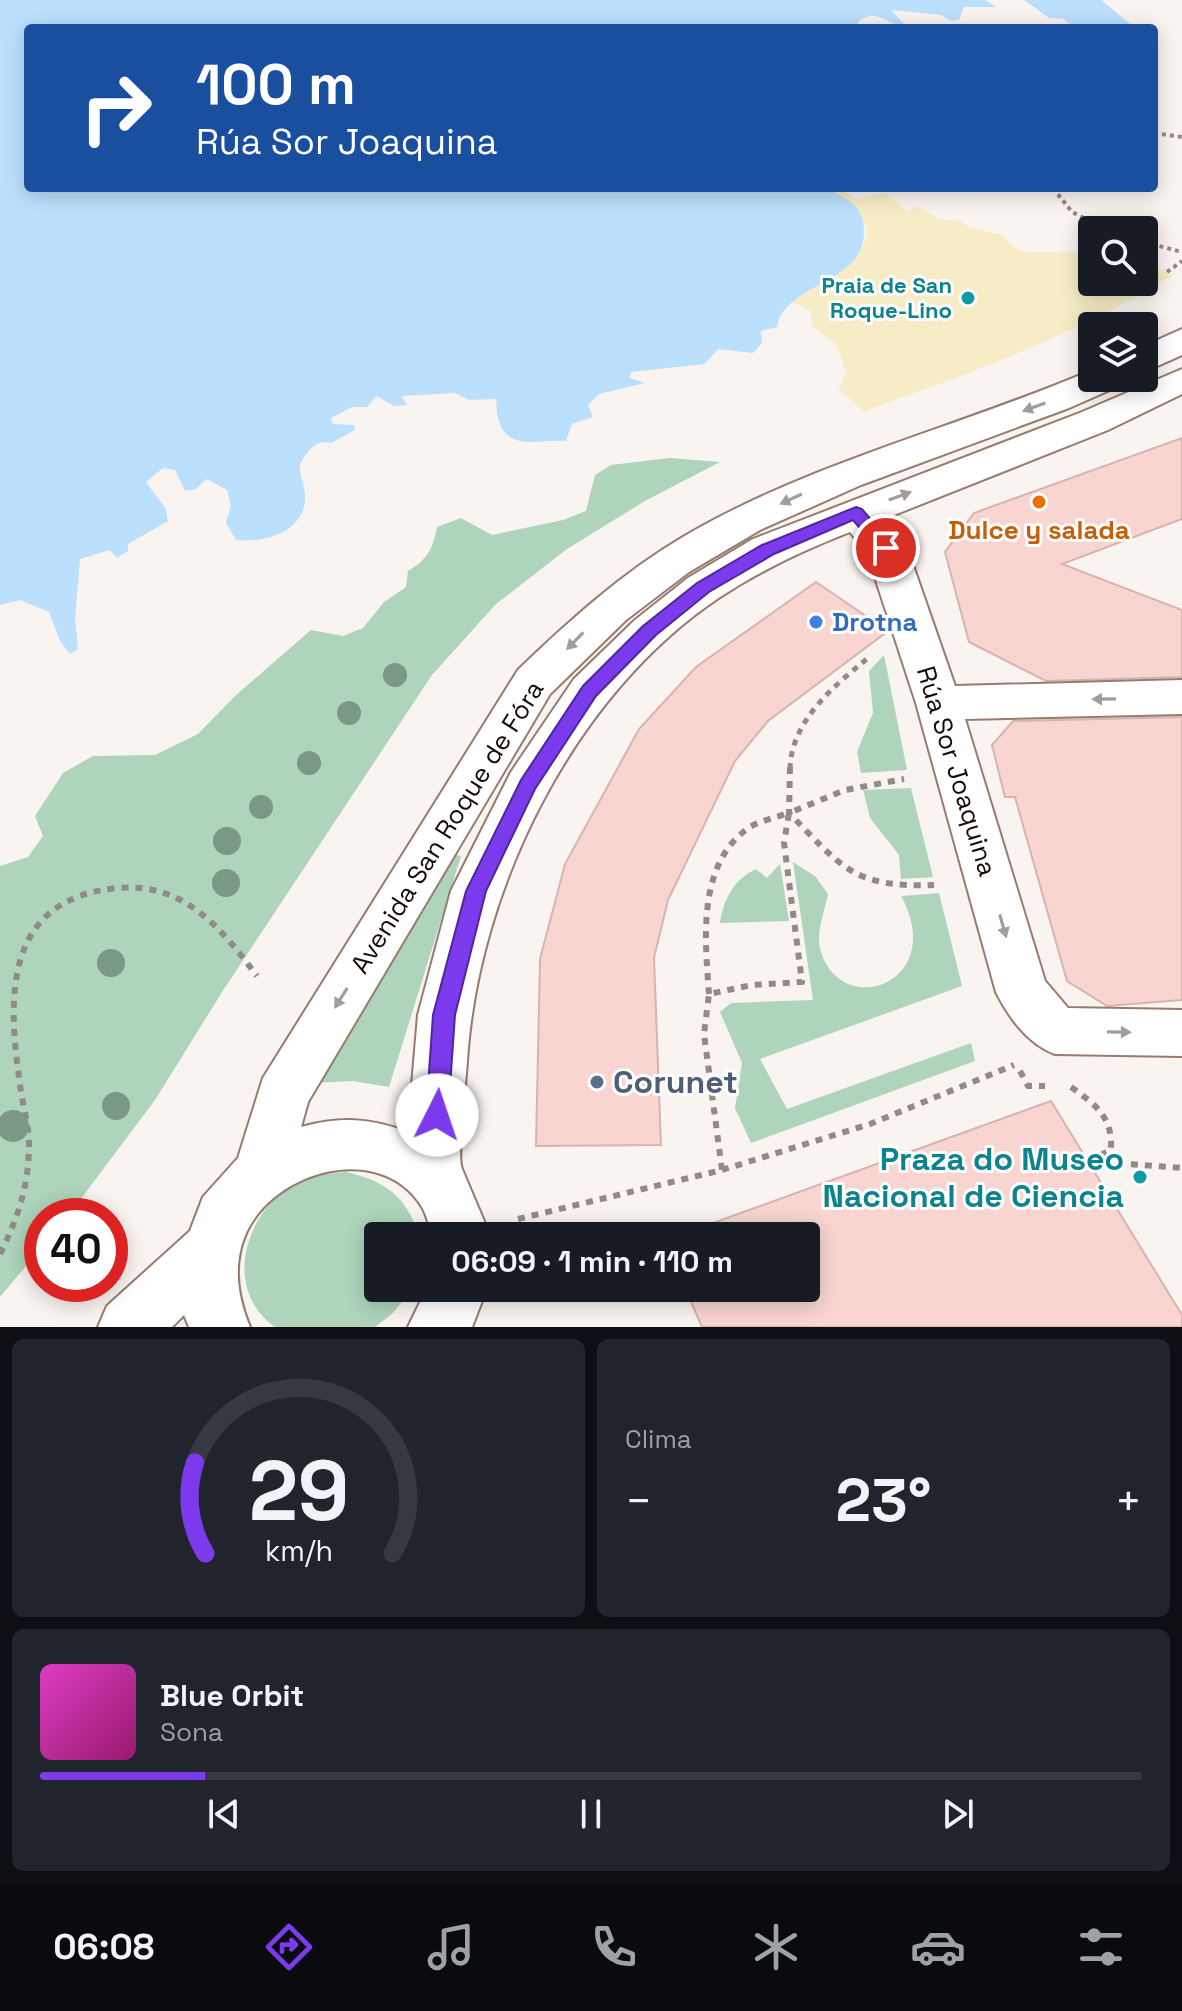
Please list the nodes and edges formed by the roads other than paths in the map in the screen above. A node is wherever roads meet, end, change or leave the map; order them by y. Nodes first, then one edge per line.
1 (1182, 340) edge
2 (1158, 353) edge
3 (1182, 380) edge
4 (1078, 389) edge
5 (856, 513) junction
6 (1182, 697) edge
7 (938, 703) junction
8 (1182, 1033) edge
9 (263, 1170) junction
10 (432, 1175) junction
11 (457, 1222) edge
12 (211, 1250) junction
13 (452, 1302) edge
14 (128, 1327) edge
15 (220, 1327) edge
16 (438, 1327) edge

1 - 2 street
5 -> 3 street, Avenida San Roque de Fóra
4 -> 9 street, Avenida San Roque de Fóra
5 - 7 street, Rúa Sor Joaquina
5 - 10 street, Avenida San Roque de Fóra
6 -> 7 street
7 -> 8 street, Rúa Sor Joaquina
9 - 10 street
9 - 12 street
10 - 11 street
12 - 14 street
12 - 15 street
13 - 16 street

